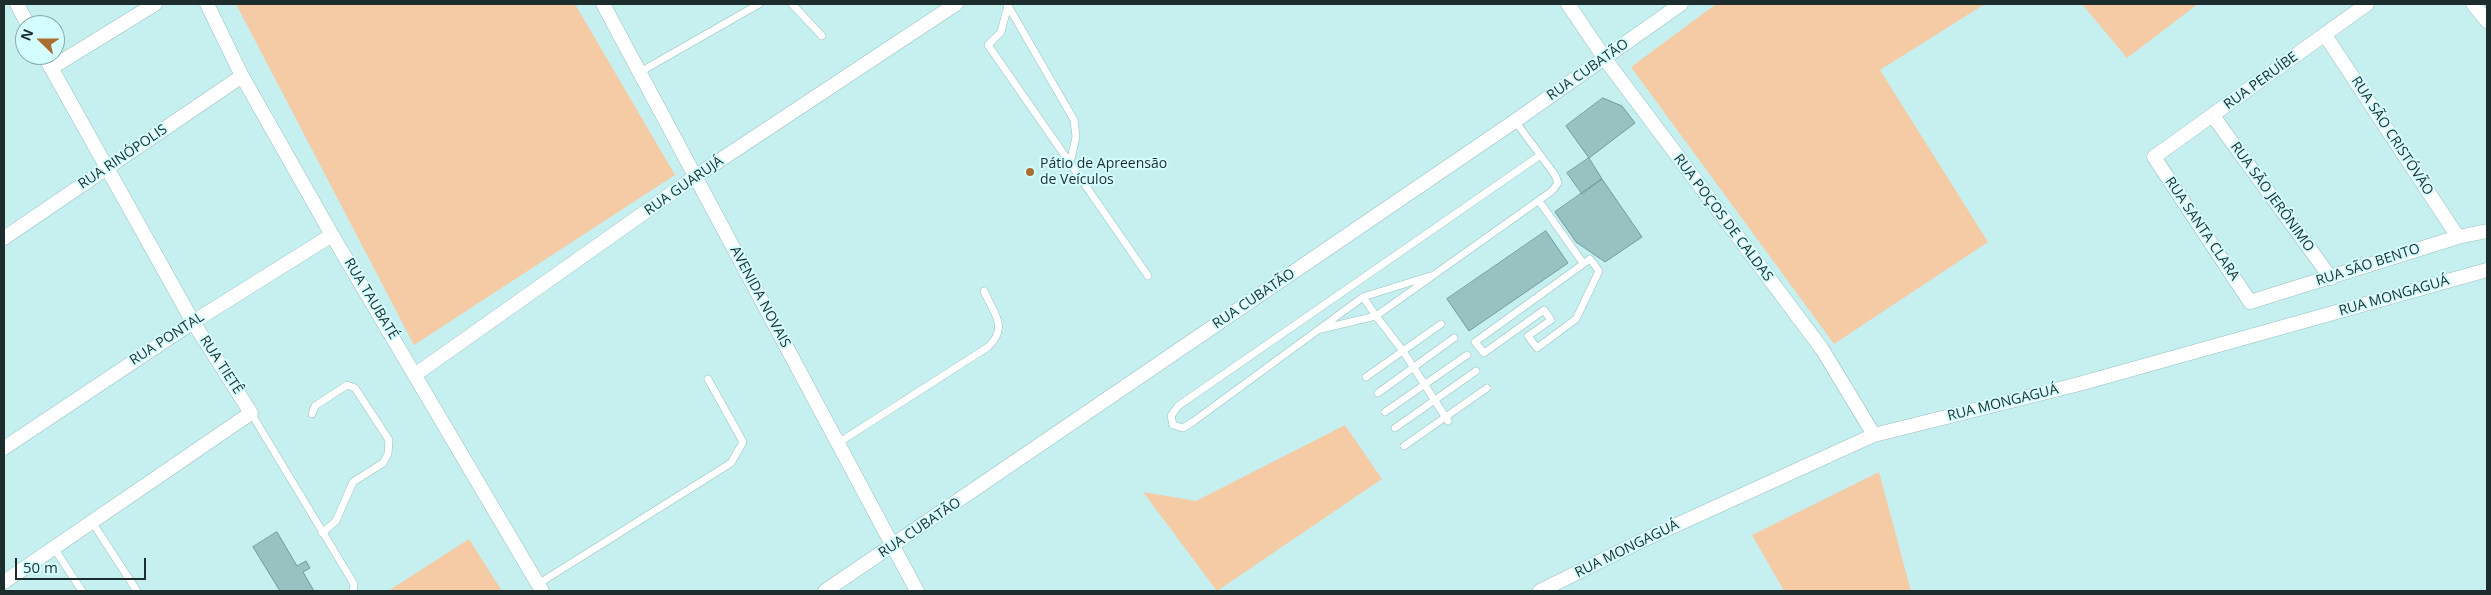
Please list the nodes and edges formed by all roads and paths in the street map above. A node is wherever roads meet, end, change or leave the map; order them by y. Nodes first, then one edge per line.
1 (155, 4) edge
2 (207, 4) edge
3 (603, 4) edge
4 (759, 4) edge
5 (792, 4) edge
6 (956, 4) edge
7 (1008, 4) edge
8 (1568, 4) edge
9 (1681, 4) edge
10 (2367, 4) edge
11 (2474, 4) edge
12 (2487, 21) edge
13 (2325, 35) junction
14 (822, 36) dead end
15 (1605, 59) junction
16 (49, 65) edge
17 (51, 68) junction
18 (640, 72) junction
19 (242, 76) junction
20 (2213, 116) junction
21 (1515, 121) junction
22 (1539, 156) junction
23 (2154, 157) joint
24 (1070, 163) junction
25 (107, 168) junction
26 (696, 176) junction
27 (1539, 201) junction
28 (2487, 231) edge
29 (332, 235) junction
30 (2458, 237) junction
31 (4, 238) edge
32 (1584, 263) junction
33 (2487, 270) edge
34 (1436, 274) junction
35 (1148, 276) dead end
36 (2331, 278) junction
37 (984, 291) dead end
38 (1363, 297) junction
39 (2250, 302) joint
40 (1376, 316) junction
41 (193, 322) junction
42 (1441, 324) dead end
43 (1319, 330) junction
44 (1454, 338) dead end
45 (1403, 351) junction
46 (1467, 355) dead end
47 (1413, 368) junction
48 (1476, 372) dead end
49 (416, 374) junction
50 (1366, 377) dead end
51 (708, 379) dead end
52 (1424, 384) junction
53 (1487, 388) dead end
54 (1378, 394) dead end
55 (1434, 400) junction
56 (1384, 412) dead end
57 (251, 413) junction
58 (312, 414) dead end
59 (1446, 418) junction
60 (1395, 428) dead end
61 (1874, 435) junction
62 (838, 443) junction
63 (1404, 446) dead end
64 (4, 448) edge
65 (92, 522) junction
66 (322, 533) junction
67 (893, 547) junction
68 (54, 548) junction
69 (4, 582) edge
70 (540, 588) edge
71 (82, 591) edge
72 (137, 591) edge
73 (353, 591) edge
74 (825, 591) edge
75 (917, 591) edge
76 (1540, 591) edge

1 - 17 street
2 - 19 street, RUA TAUBATÉ
3 - 18 street, AVENIDA NOVAIS
4 - 18 lane
5 - 14 lane
6 - 26 street, RUA GUARUJÁ
7 - 24 lane
7 - 24 lane
8 - 15 street, RUA POÇOS DE CALDAS
9 - 15 street, RUA CUBATÃO
10 - 13 street, RUA PERUÍBE
11 - 12 street
13 - 20 street, RUA PERUÍBE
13 - 30 street, RUA SÃO CRISTÓVÃO
15 - 21 street, RUA CUBATÃO
15 - 61 street, RUA POÇOS DE CALDAS
16 - 17 street, RUA TIETÊ
17 - 25 street, RUA TIETÊ
18 - 26 street, AVENIDA NOVAIS
19 - 25 street, RUA RINÓPOLIS
19 - 29 street, RUA TAUBATÉ
20 - 23 street, RUA PERUÍBE
20 - 36 street, RUA SÃO JERÔNIMO
21 - 22 lane
21 - 67 street, RUA CUBATÃO
22 - 27 lane
22 - 43 lane
23 - 39 street, RUA SANTA CLARA
24 - 35 lane
25 - 31 street, RUA RINÓPOLIS
25 - 41 street, RUA TIETÊ
26 - 49 street, RUA GUARUJÁ
26 - 62 street, AVENIDA NOVAIS
27 - 32 lane
27 - 34 lane
28 - 30 street, RUA SÃO BENTO
29 - 41 street, RUA PONTAL
29 - 49 street, RUA TAUBATÉ
30 - 36 street, RUA SÃO BENTO
32 - 32 lane
33 - 61 street, RUA MONGAGUÁ
34 - 38 lane
34 - 40 lane
36 - 39 street, RUA SÃO BENTO
37 - 62 lane
38 - 40 lane
38 - 43 lane
40 - 43 lane
40 - 45 lane
41 - 57 street, RUA TIETÊ
41 - 64 street, RUA PONTAL
42 - 45 lane
44 - 47 lane
45 - 47 lane
45 - 50 lane
46 - 52 lane
47 - 52 lane
47 - 54 lane
48 - 55 lane
49 - 70 street, RUA TAUBATÉ
51 - 70 lane
52 - 55 lane
52 - 56 lane
53 - 59 lane
55 - 59 lane
55 - 60 lane
57 - 65 street
57 - 66 lane
58 - 66 lane
59 - 63 lane
61 - 76 street, RUA MONGAGUÁ
62 - 67 street, AVENIDA NOVAIS
65 - 68 street
65 - 72 lane
66 - 73 lane
67 - 74 street, RUA CUBATÃO
67 - 75 street, AVENIDA NOVAIS
68 - 69 street
68 - 71 lane

